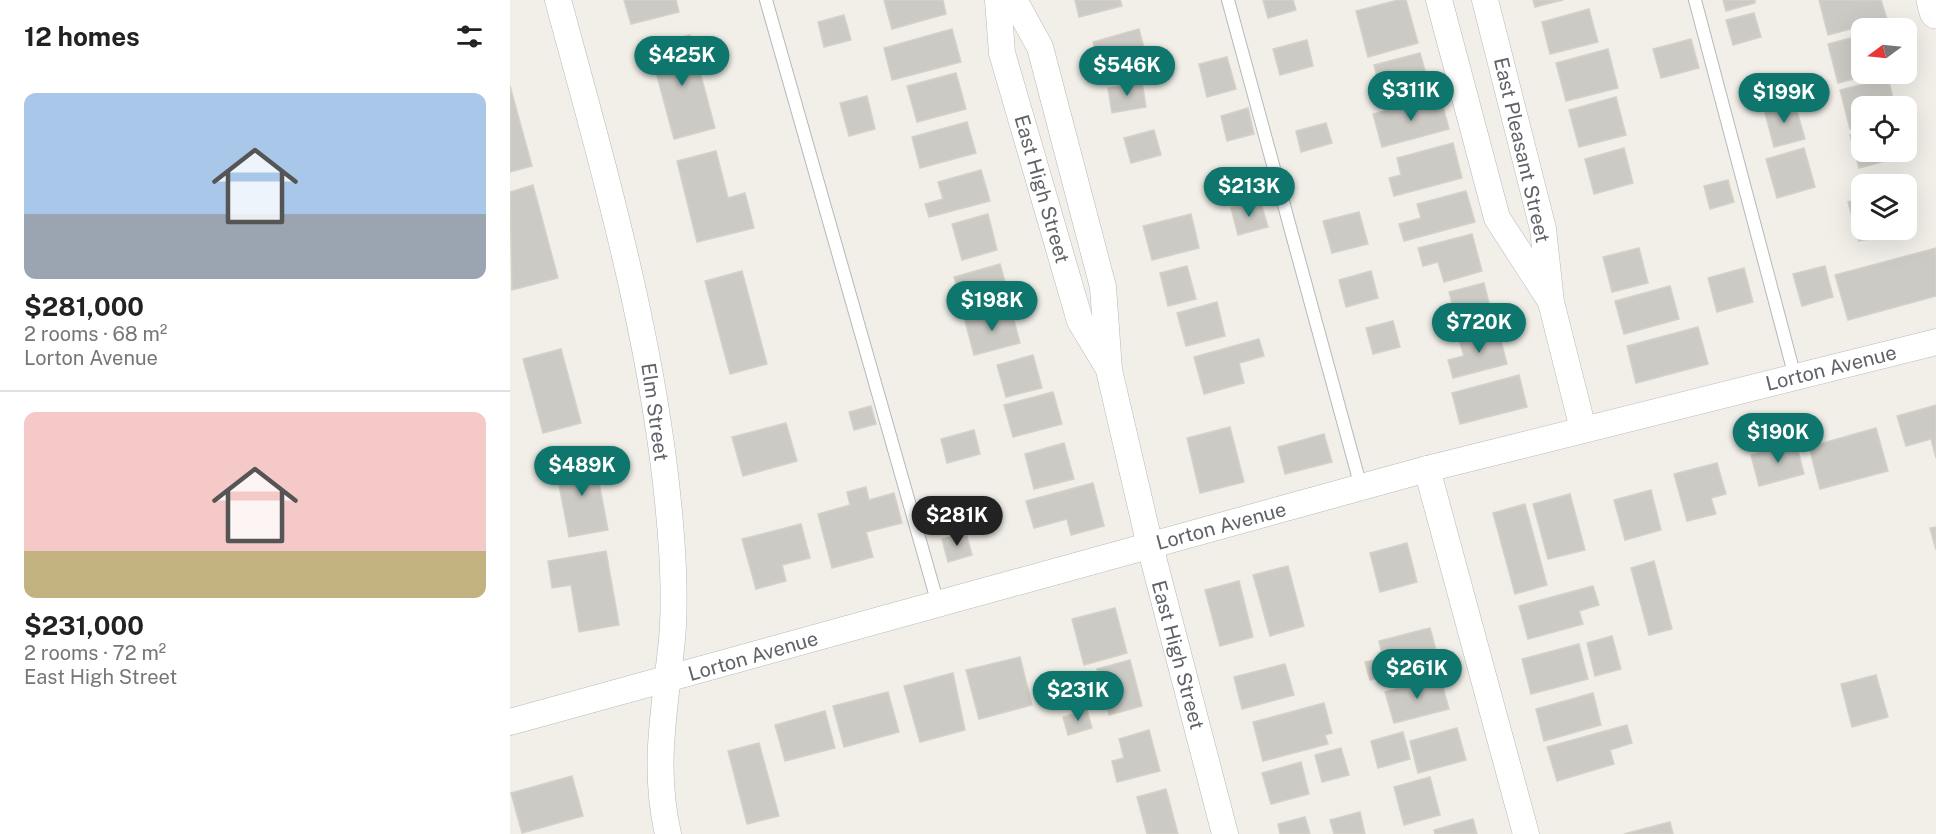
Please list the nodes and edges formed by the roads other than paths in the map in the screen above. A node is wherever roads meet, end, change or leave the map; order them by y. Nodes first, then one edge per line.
1 (558, 0) edge
2 (766, 0) edge
3 (998, 0) edge
4 (1014, 0) edge
5 (1228, 0) edge
6 (1439, 0) edge
7 (1485, 0) edge
8 (1695, 0) edge
9 (1932, 0) edge
10 (1936, 12) edge
11 (1551, 302) junction
12 (1936, 342) edge
13 (1109, 370) junction
14 (1795, 377) junction
15 (1583, 429) junction
16 (1427, 469) junction
17 (1361, 487) junction
18 (1150, 546) junction
19 (938, 604) junction
20 (668, 680) junction
21 (510, 722) edge
22 (668, 834) edge
23 (1225, 834) edge
24 (1526, 834) edge

1 - 20 street, Elm Street
2 - 19 lane
3 - 13 street, East High Street
4 - 13 street, East High Street
5 - 17 lane
6 - 11 street, East Pleasant Street
7 - 11 street, East Pleasant Street
8 - 14 lane
9 - 10 main road
11 - 15 street, East Pleasant Street
12 - 14 street, Lorton Avenue
13 - 18 street, East High Street
14 - 15 street, Lorton Avenue
15 - 16 street, Lorton Avenue
16 - 17 street, Lorton Avenue
16 - 24 street
17 - 18 street, Lorton Avenue
18 - 19 street, Lorton Avenue
18 - 23 street, East High Street
19 - 20 street, Lorton Avenue
20 - 21 street, Lorton Avenue
20 - 22 street, Elm Street

